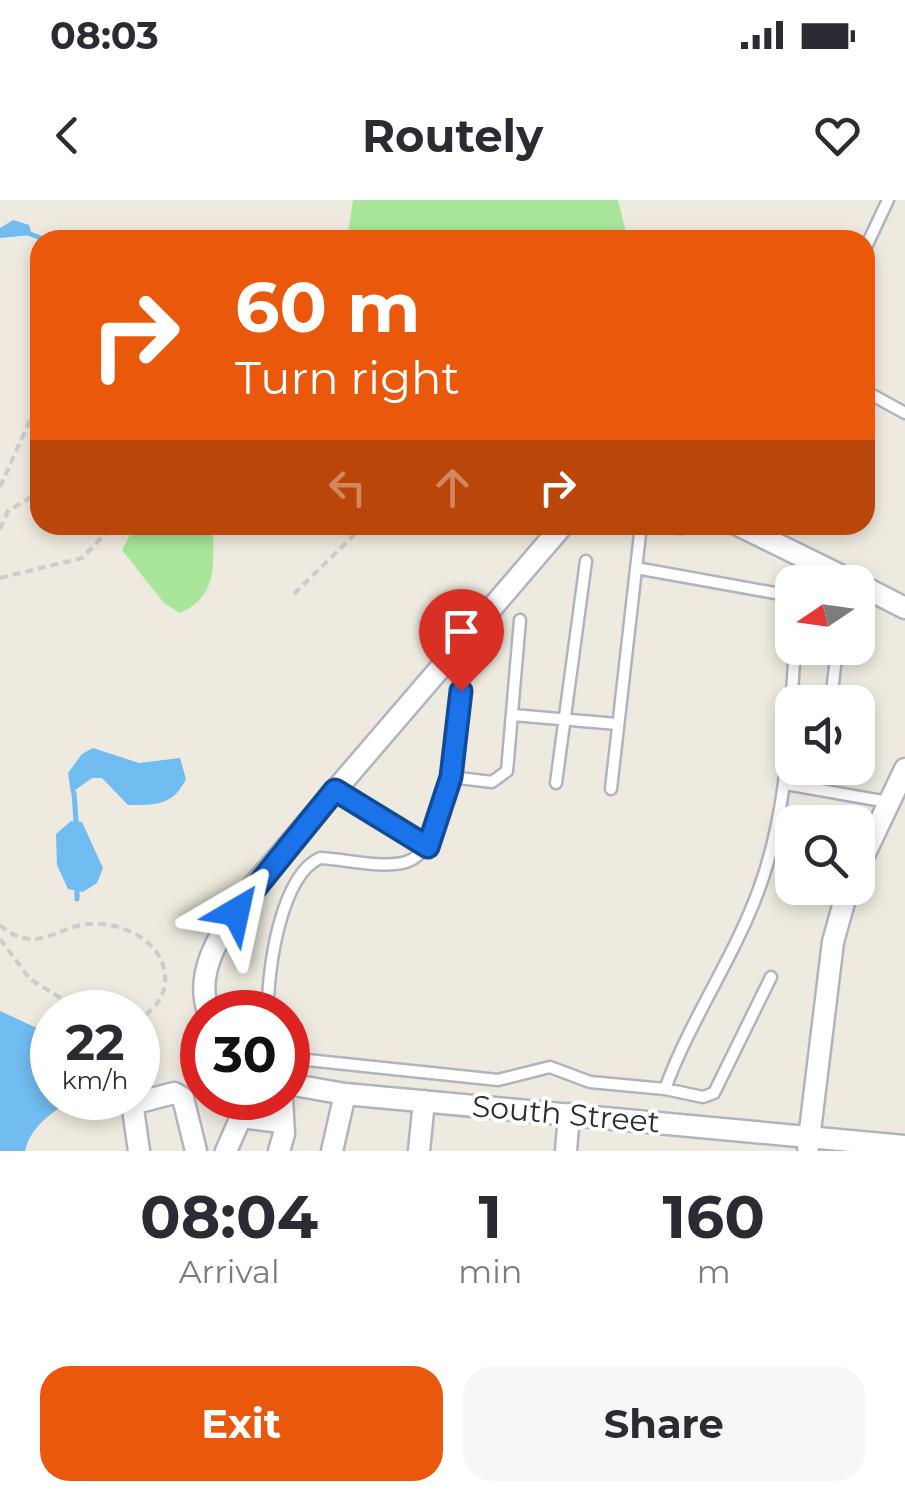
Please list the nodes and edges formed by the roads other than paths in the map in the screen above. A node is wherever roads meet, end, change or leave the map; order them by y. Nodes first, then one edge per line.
1 (888, 200) edge
2 (874, 230) edge
3 (875, 396) edge
4 (905, 413) edge
5 (555, 535) edge
6 (640, 535) edge
7 (774, 535) edge
8 (586, 562) dead end
9 (825, 565) edge
10 (636, 568) junction
11 (775, 593) edge
12 (875, 593) edge
13 (905, 608) edge
14 (520, 620) dead end
15 (461, 691) dead end
16 (512, 715) junction
17 (565, 719) junction
18 (617, 724) junction
19 (905, 769) edge
20 (451, 777) junction
21 (556, 783) dead end
22 (792, 785) edge
23 (611, 789) dead end
24 (335, 790) junction
25 (889, 802) junction
26 (875, 820) edge
27 (775, 834) edge
28 (428, 847) junction
29 (843, 905) edge
30 (771, 976) dead end
31 (206, 990) edge
32 (268, 990) edge
33 (310, 1060) edge
34 (310, 1088) edge
35 (665, 1090) junction
36 (345, 1094) junction
37 (424, 1101) junction
38 (569, 1114) junction
39 (280, 1122) joint
40 (808, 1144) edge
41 (905, 1146) edge
42 (140, 1151) edge
43 (196, 1151) edge
44 (226, 1151) edge
45 (279, 1151) edge
46 (332, 1151) edge
47 (420, 1151) edge
48 (566, 1151) edge

1 - 2 lane
3 - 4 lane
5 - 24 street
6 - 10 lane
7 - 9 street
8 - 17 lane
10 - 11 lane
10 - 18 lane
12 - 13 street
14 - 16 lane
15 - 20 lane
16 - 17 lane
16 - 20 lane
17 - 18 lane
17 - 21 lane
18 - 23 lane
19 - 25 street
20 - 28 lane
22 - 25 lane
24 - 28 lane
24 - 31 street
25 - 26 street
27 - 35 lane
28 - 32 lane
29 - 40 street
30 - 35 lane
33 - 35 lane
34 - 36 street, South Street
36 - 37 street, South Street
36 - 46 street
37 - 38 street, South Street
37 - 47 street
38 - 40 street, South Street
38 - 48 street
39 - 44 street
39 - 45 street
40 - 41 street, South Street
42 - 43 street

